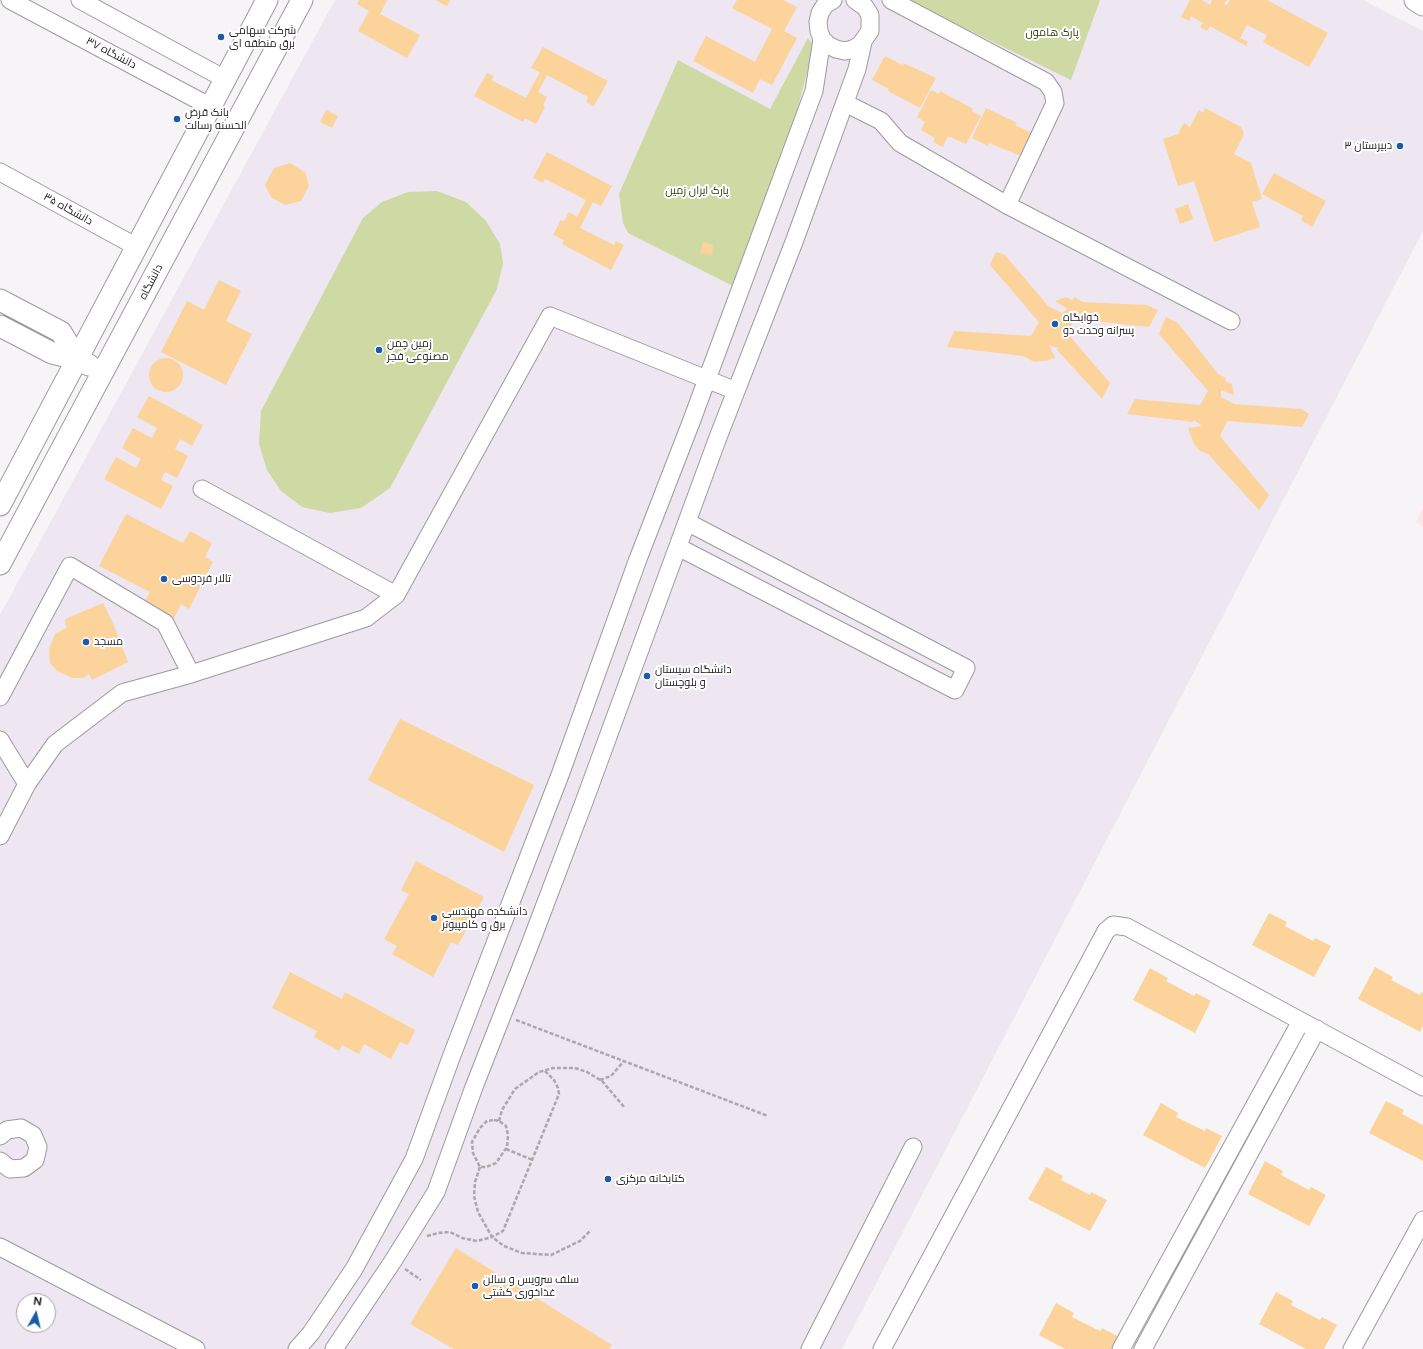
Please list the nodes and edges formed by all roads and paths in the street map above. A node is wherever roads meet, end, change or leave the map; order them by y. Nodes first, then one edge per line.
1 (10, 0) edge
2 (80, 0) edge
3 (267, 0) edge
4 (302, 0) edge
5 (883, 0) edge
6 (891, 0) edge
7 (1414, 0) edge
8 (858, 1) edge
9 (825, 3) edge
10 (1423, 4) edge
11 (871, 23) junction
12 (822, 39) junction
13 (863, 42) junction
14 (225, 79) junction
15 (845, 103) junction
16 (211, 107) junction
17 (0, 172) edge
18 (1007, 205) junction
19 (137, 247) junction
20 (0, 300) edge
21 (1231, 321) dead end
22 (0, 326) edge
23 (77, 359) junction
24 (103, 372) junction
25 (706, 380) junction
26 (736, 391) junction
27 (202, 489) dead end
28 (0, 505) edge
29 (687, 522) junction
30 (678, 547) junction
31 (0, 564) edge
32 (799, 581) junction
33 (396, 595) junction
34 (788, 604) junction
35 (191, 674) junction
36 (0, 697) edge
37 (0, 740) edge
38 (27, 784) junction
39 (0, 836) edge
40 (503, 1014) junction
41 (1301, 1021) junction
42 (1317, 1029) junction
43 (624, 1061) junction
44 (544, 1070) junction
45 (600, 1080) junction
46 (1423, 1087) edge
47 (625, 1108) dead end
48 (768, 1116) dead end
49 (499, 1121) junction
50 (2, 1130) edge
51 (913, 1147) dead end
52 (506, 1149) junction
53 (533, 1160) junction
54 (1, 1167) edge
55 (480, 1167) junction
56 (1423, 1220) edge
57 (592, 1230) dead end
58 (424, 1237) dead end
59 (492, 1238) junction
60 (0, 1247) edge
61 (403, 1264) junction
62 (421, 1280) dead end
63 (196, 1349) edge
64 (297, 1349) edge
65 (334, 1349) edge
66 (810, 1349) edge
67 (882, 1349) edge
68 (1121, 1349) edge
69 (1143, 1349) edge
70 (1352, 1349) edge

1 - 16 street, دانشگاه ۳۷
2 - 14 street
3 - 14 main road
4 - 24 main road, دانشگاه
5 - 11 street
6 - 18 street
7 - 10 main road
8 - 11 street
9 - 12 street
11 - 13 street
12 - 13 street
12 - 25 street
13 - 15 street
14 - 16 main road
15 - 18 street
15 - 26 street
16 - 19 main road
17 - 19 street, دانشگاه ۳۵
18 - 21 street
19 - 23 main road
20 - 23 main road
22 - 23 main road
23 - 24 main road
23 - 28 main road
24 - 31 main road, دانشگاه
25 - 26 street
25 - 33 street
25 - 64 street
26 - 29 street
27 - 33 street
29 - 30 street
29 - 32 street
30 - 34 street
30 - 40 street
32 - 34 street
32 - 34 street
33 - 35 street
35 - 36 street
35 - 38 street
37 - 38 street
38 - 39 street
40 - 43 path
40 - 61 street
41 - 42 street
41 - 67 street
41 - 68 street
42 - 46 street
42 - 69 street
43 - 45 path
43 - 48 path
44 - 45 path
44 - 49 path
44 - 53 path
45 - 47 path
49 - 52 path
49 - 55 path
50 - 54 street
51 - 66 street
52 - 53 path
52 - 55 path
53 - 59 path
55 - 59 path
56 - 70 street
57 - 59 path
58 - 59 path
60 - 63 street
61 - 62 path
61 - 65 street

